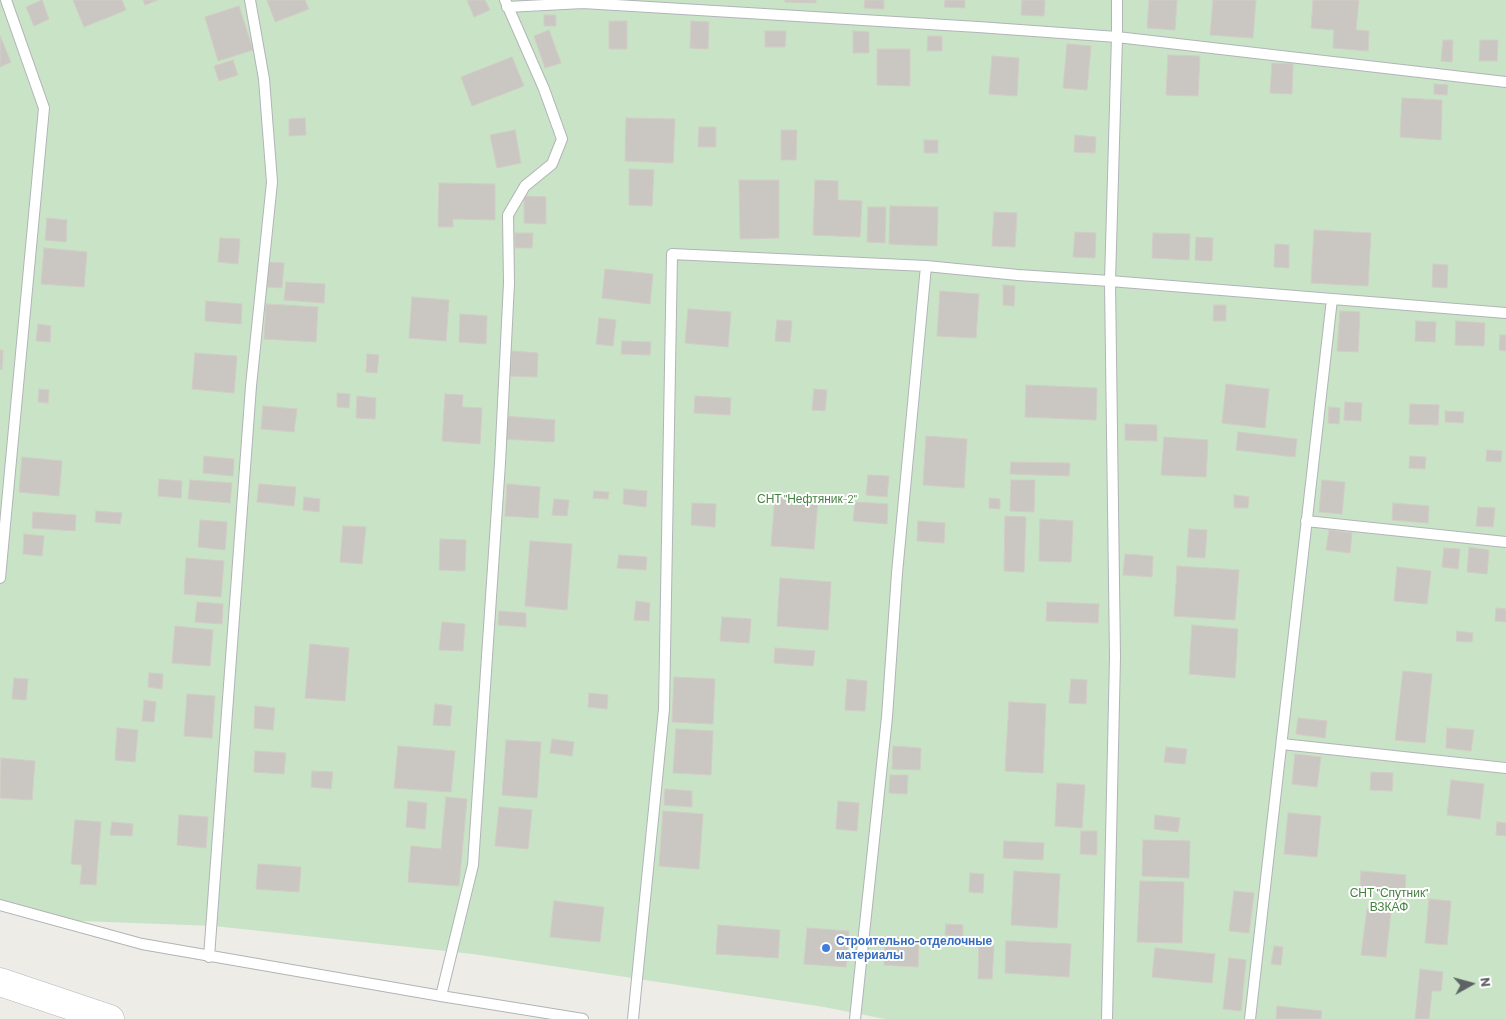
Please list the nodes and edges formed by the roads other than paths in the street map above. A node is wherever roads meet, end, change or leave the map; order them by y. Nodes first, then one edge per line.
1 (6, 0) edge
2 (250, 0) edge
3 (1117, 0) edge
4 (506, 4) edge
5 (1117, 37) junction
6 (1506, 82) edge
7 (926, 266) junction
8 (1110, 281) junction
9 (1332, 299) junction
10 (1506, 313) edge
11 (1306, 521) junction
12 (1506, 542) edge
13 (0, 578) edge
14 (1282, 744) junction
15 (1506, 768) edge
16 (0, 905) edge
17 (209, 956) junction
18 (0, 982) edge
19 (441, 996) junction
20 (110, 1019) edge
21 (583, 1019) edge
22 (633, 1019) edge
23 (855, 1019) edge
24 (1107, 1019) edge
25 (1250, 1019) edge

1 - 13 lane
2 - 17 lane
3 - 5 lane
4 - 5 lane
4 - 19 lane
5 - 6 lane
5 - 8 lane
7 - 8 lane
7 - 22 lane
7 - 23 lane
8 - 9 lane
8 - 24 lane
9 - 10 lane
9 - 11 lane
11 - 12 lane
11 - 14 lane
14 - 15 lane
14 - 25 lane
16 - 17 lane
17 - 19 lane
18 - 20 main road
19 - 21 lane

